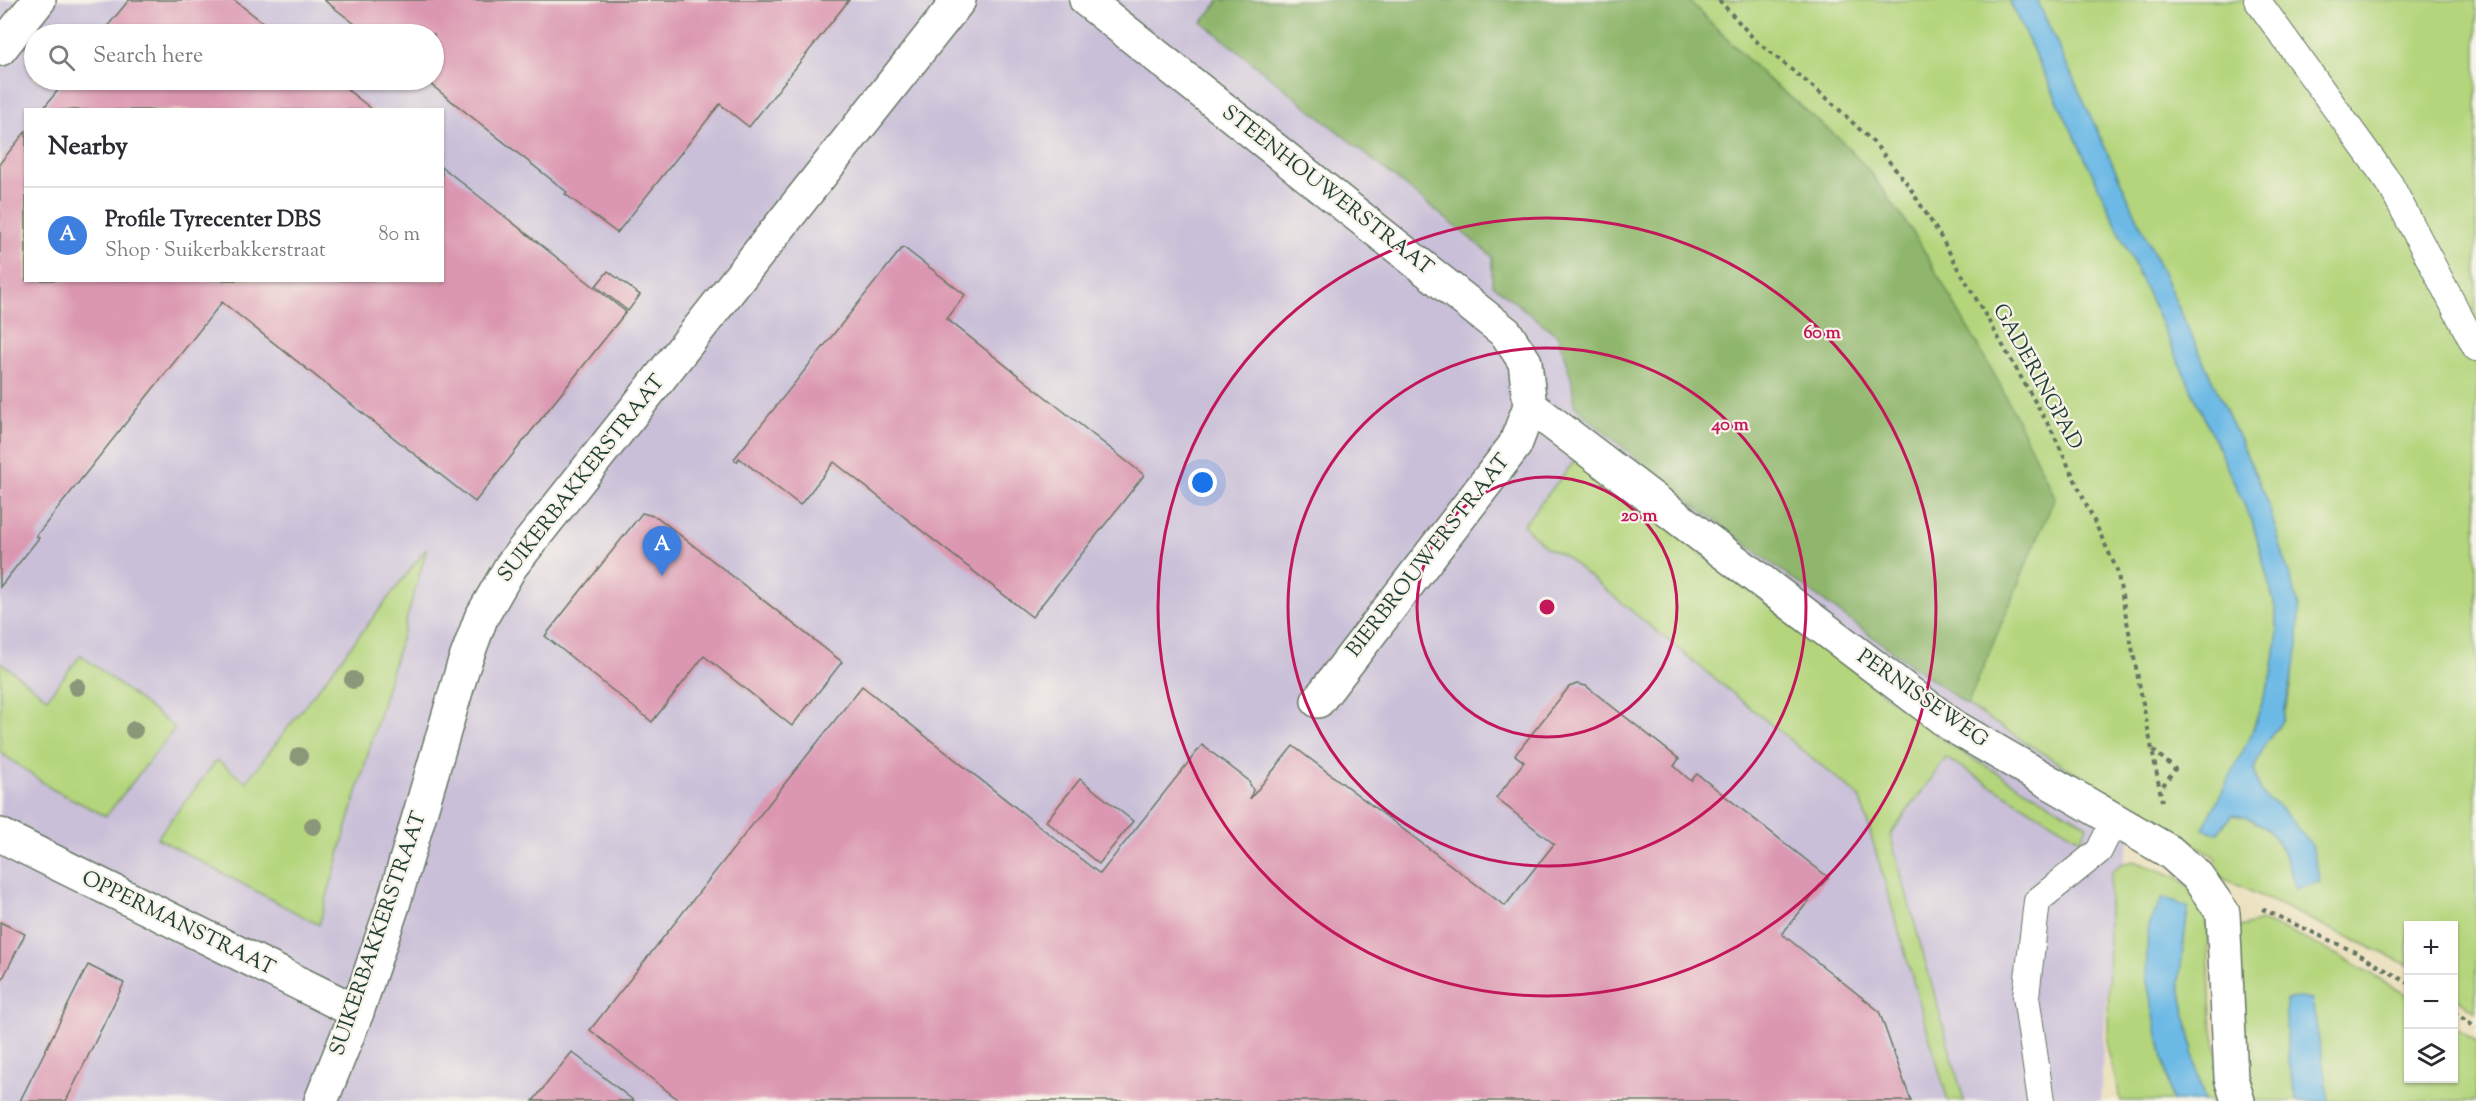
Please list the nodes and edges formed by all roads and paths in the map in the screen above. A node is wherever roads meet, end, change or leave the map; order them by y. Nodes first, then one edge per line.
1 (39, 0) edge
2 (959, 0) edge
3 (1086, 0) edge
4 (1719, 0) edge
5 (2257, 0) edge
6 (0, 48) edge
7 (2476, 348) edge
8 (1530, 406) junction
9 (1318, 701) dead end
10 (2152, 750) junction
11 (2160, 789) junction
12 (2114, 821) junction
13 (0, 835) edge
14 (2170, 852) junction
15 (2223, 913) junction
16 (2404, 980) edge
17 (357, 1012) junction
18 (2458, 1015) edge
19 (2476, 1028) edge
20 (321, 1101) edge
21 (2041, 1101) edge
22 (2238, 1101) edge

1 - 6 street
2 - 17 street, SUIKERBAKKERSTRAAT
3 - 8 street, STEENHOUWERSTRAAT
4 - 10 path, GADERINGPAD
5 - 7 lane
8 - 9 street, BIERBROUWERSTRAAT
8 - 12 street, PERNISSEWEG
10 - 11 path, GADERINGPAD
10 - 11 path
11 - 14 path, GADERINGPAD
12 - 14 street, PERNISSEWEG
12 - 21 lane
13 - 17 street, OPPERMANSTRAAT
14 - 15 street, PERNISSEWEG
15 - 16 path
15 - 22 street
17 - 20 street, SUIKERBAKKERSTRAAT
18 - 19 path

